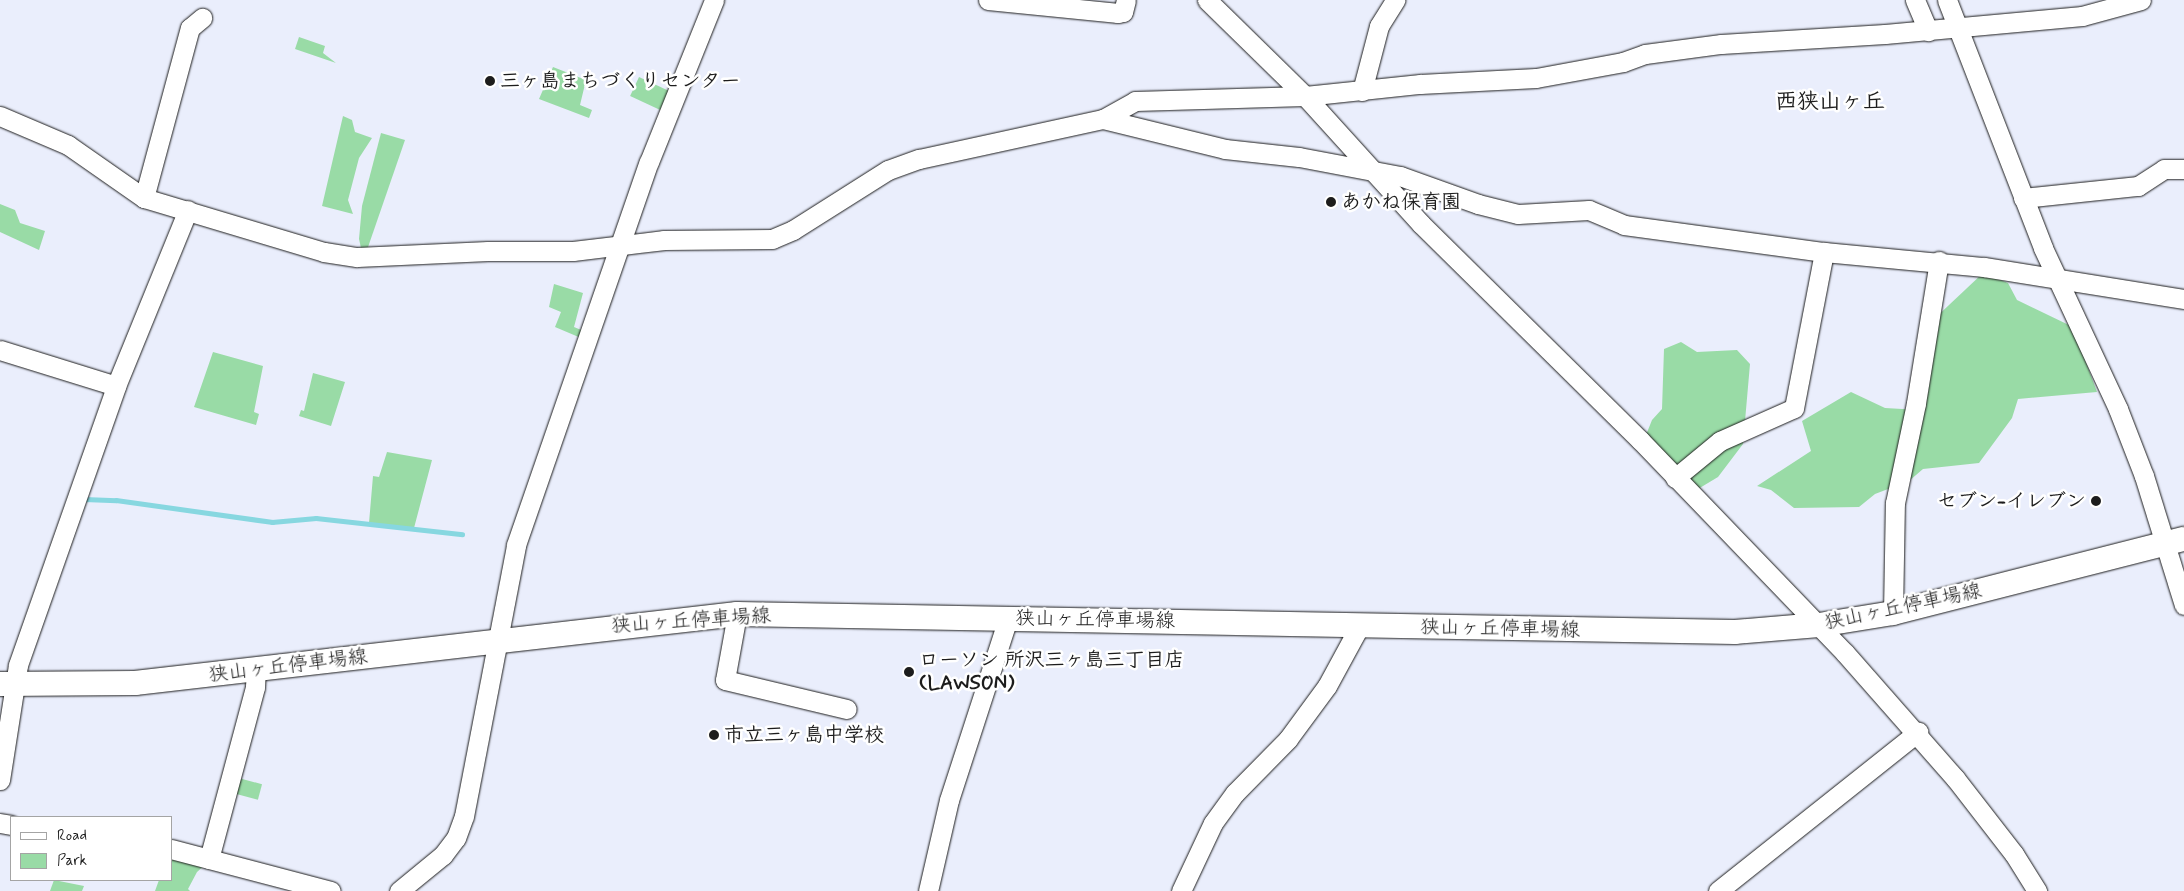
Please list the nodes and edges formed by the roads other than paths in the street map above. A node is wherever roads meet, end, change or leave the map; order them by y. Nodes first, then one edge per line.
1 (714, 0) edge
2 (988, 0) edge
3 (1126, 0) edge
4 (1207, 0) edge
5 (1396, 0) edge
6 (1915, 0) edge
7 (1947, 0) edge
8 (2141, 0) edge
9 (202, 18) dead end
10 (1958, 28) junction
11 (1928, 31) junction
12 (1362, 91) junction
13 (1305, 96) junction
14 (0, 116) edge
15 (1103, 119) junction
16 (2184, 169) edge
17 (1370, 170) junction
18 (144, 198) junction
19 (2023, 198) junction
20 (188, 210) junction
21 (620, 245) junction
22 (1824, 252) junction
23 (1939, 261) junction
24 (2056, 277) junction
25 (2184, 299) edge
26 (0, 350) edge
27 (116, 386) junction
28 (1676, 478) junction
29 (2176, 541) edge
30 (2184, 605) edge
31 (736, 614) junction
32 (1893, 614) junction
33 (1008, 618) junction
34 (1819, 625) junction
35 (1359, 627) junction
36 (499, 641) junction
37 (256, 669) junction
38 (7, 684) edge
39 (847, 709) dead end
40 (1918, 732) junction
41 (0, 780) edge
42 (172, 849) edge
43 (209, 858) junction
44 (331, 891) edge
45 (398, 891) edge
46 (928, 891) edge
47 (1181, 891) edge
48 (1718, 891) edge
49 (2037, 891) edge

1 - 21 street
2 - 3 street
4 - 13 street
5 - 12 street
6 - 11 street
7 - 10 street
8 - 10 street
9 - 18 street
10 - 11 street
10 - 19 street
11 - 12 street
12 - 13 street
13 - 15 street
13 - 17 street
14 - 18 street
15 - 17 street
15 - 21 street
16 - 19 street
17 - 22 street
17 - 28 street
18 - 20 street
19 - 24 street
20 - 21 street
20 - 27 street
21 - 36 street
22 - 23 street
22 - 28 street
23 - 24 street
23 - 32 street
24 - 25 street
24 - 29 street
26 - 27 street
27 - 38 street
28 - 34 street
29 - 30 street
29 - 32 main road, 狭山ヶ丘停車場線
31 - 33 main road, 狭山ヶ丘停車場線
31 - 36 main road, 狭山ヶ丘停車場線
31 - 39 street
32 - 34 main road, 狭山ヶ丘停車場線
33 - 35 main road, 狭山ヶ丘停車場線
33 - 46 street
34 - 35 main road, 狭山ヶ丘停車場線
34 - 40 street
35 - 47 street
36 - 37 main road, 狭山ヶ丘停車場線
36 - 45 street
37 - 38 main road, 狭山ヶ丘停車場線
37 - 43 street
38 - 41 street
40 - 48 street
40 - 49 street
42 - 43 street
43 - 44 street

